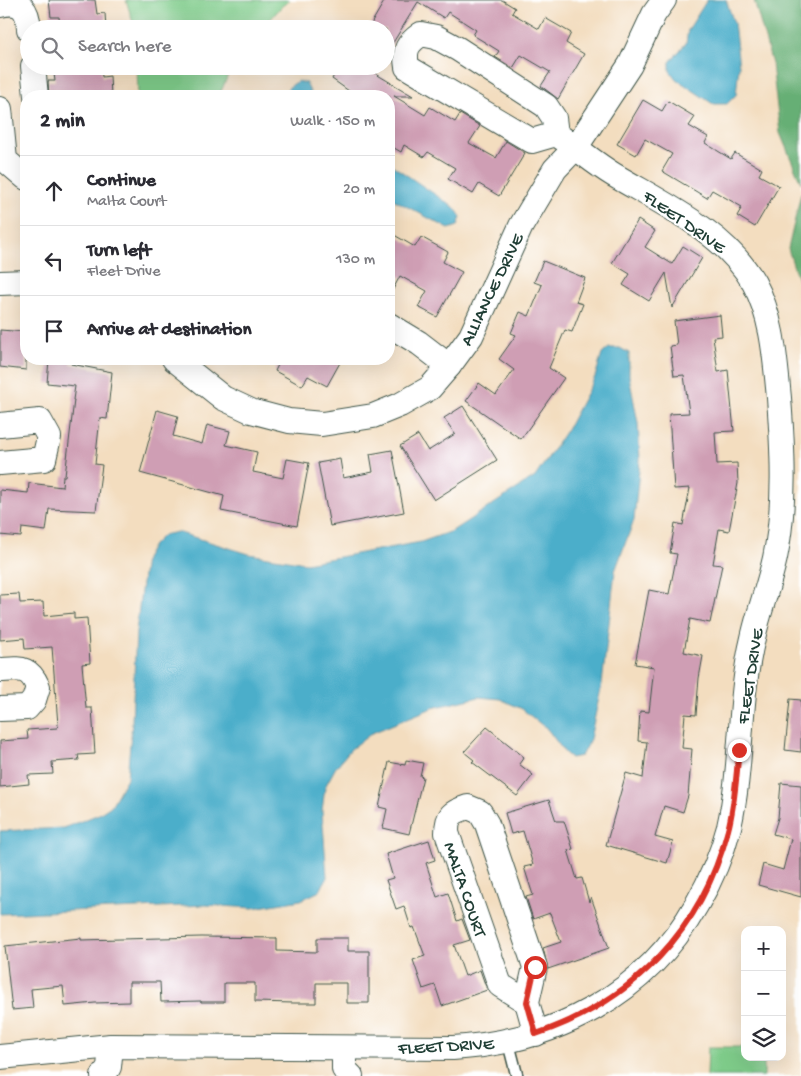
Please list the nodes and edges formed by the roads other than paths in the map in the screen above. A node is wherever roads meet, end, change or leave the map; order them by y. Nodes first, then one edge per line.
1 (664, 0) edge
2 (0, 5) edge
3 (28, 20) edge
4 (34, 75) edge
5 (35, 90) edge
6 (0, 108) edge
7 (556, 134) junction
8 (576, 148) junction
9 (20, 173) edge
10 (20, 282) edge
11 (0, 283) edge
12 (395, 328) edge
13 (182, 365) edge
14 (450, 366) junction
15 (0, 425) edge
16 (0, 462) edge
17 (0, 670) edge
18 (0, 709) edge
19 (527, 1002) junction
20 (536, 1034) junction
21 (508, 1041) junction
22 (0, 1056) edge
23 (110, 1066) edge
24 (344, 1067) edge
25 (517, 1076) edge

1 - 8 street, ALLIANCE DRIVE
2 - 3 street
4 - 5 street
6 - 9 street
7 - 7 street
7 - 8 street, FLEET DRIVE
8 - 14 street, ALLIANCE DRIVE
8 - 20 street, FLEET DRIVE
10 - 11 street
12 - 14 street
13 - 14 street, ALLIANCE DRIVE
15 - 16 street
17 - 18 street
19 - 19 street, MALTA COURT
19 - 20 street, MALTA COURT
20 - 21 street, FLEET DRIVE
21 - 24 street, FLEET DRIVE
21 - 25 lane
22 - 23 street, FLEET DRIVE
23 - 24 street, FLEET DRIVE

